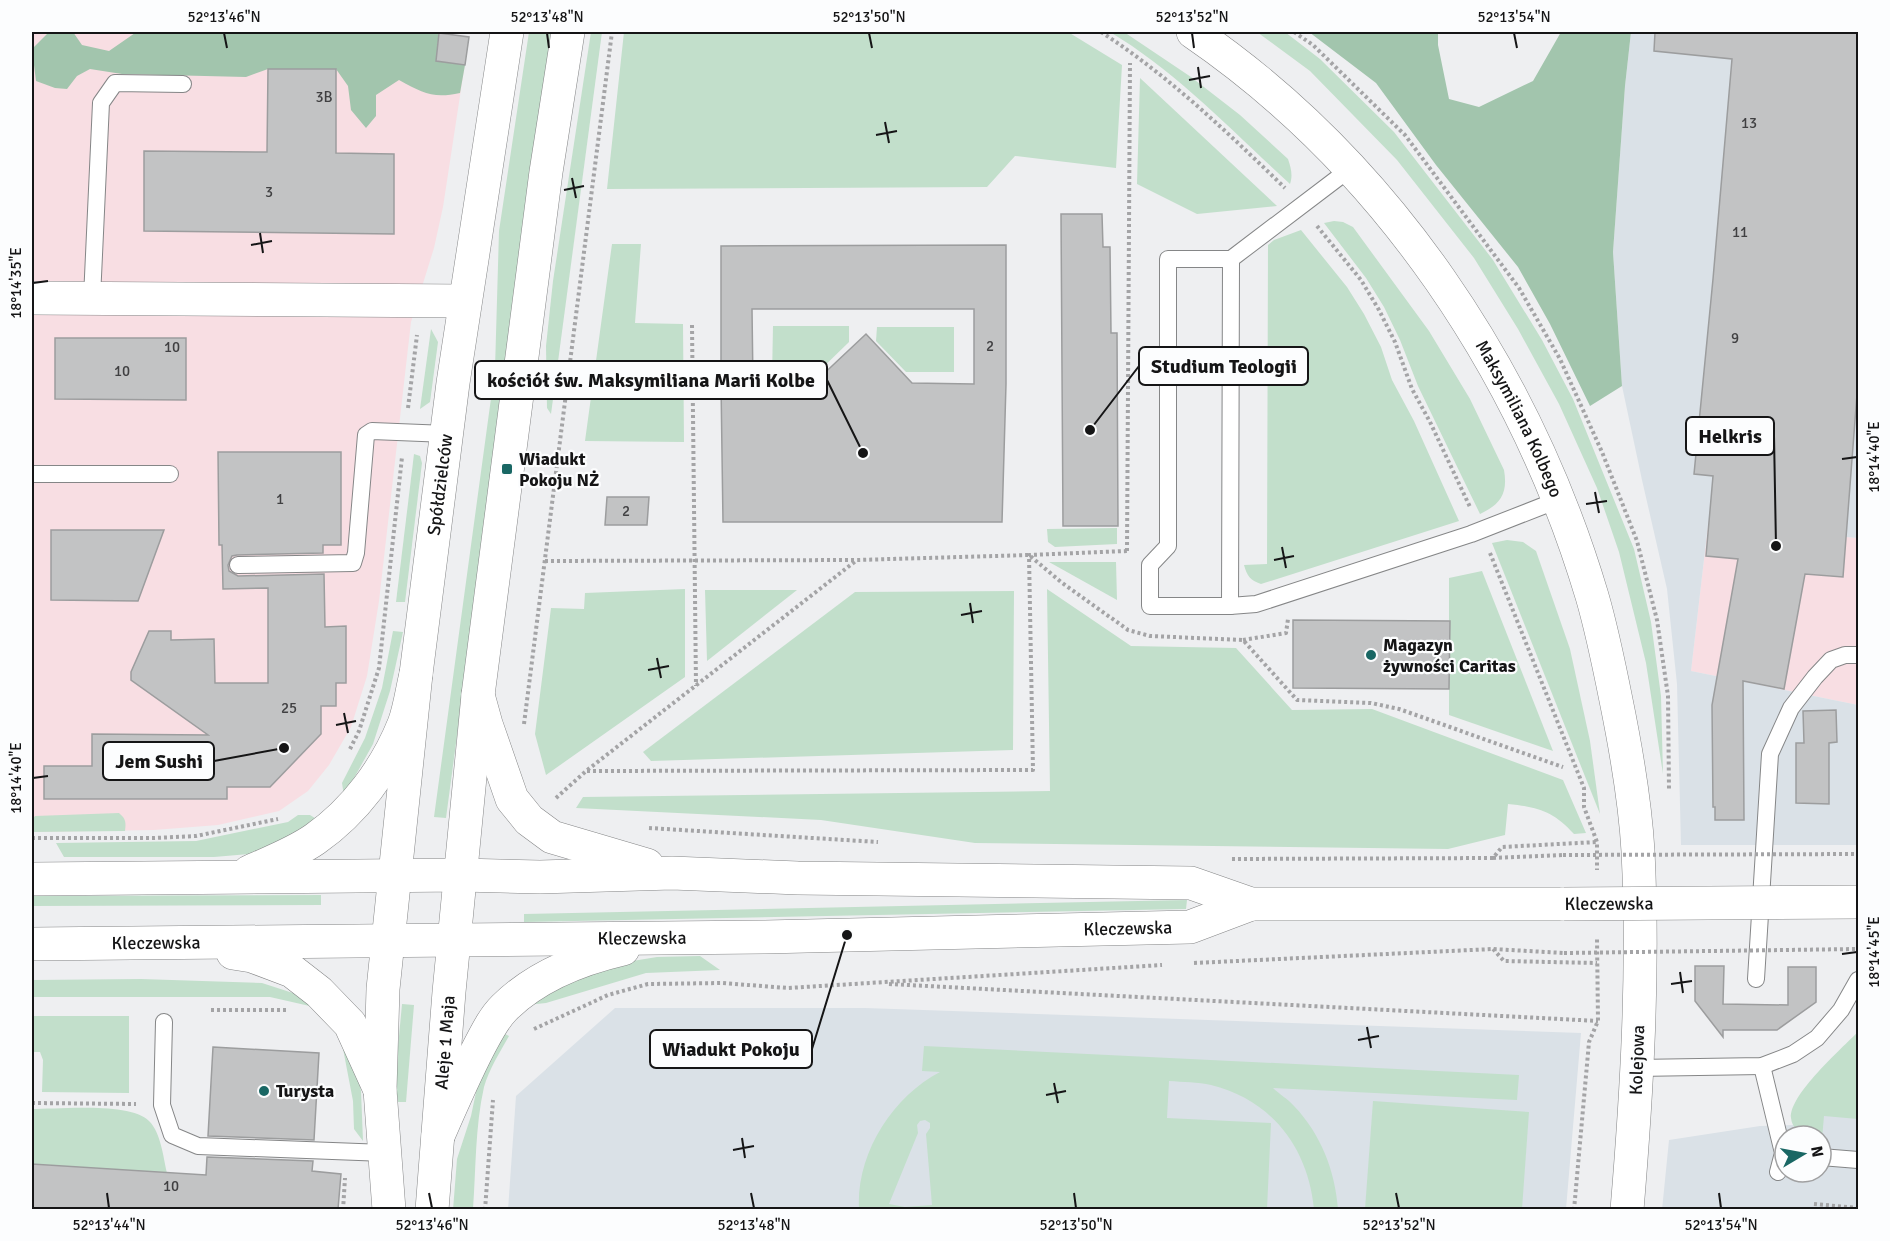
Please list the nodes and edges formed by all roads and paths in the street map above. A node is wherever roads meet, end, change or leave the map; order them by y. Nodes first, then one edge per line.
1 (507, 32) edge
2 (568, 32) edge
3 (612, 32) edge
4 (1101, 32) edge
5 (1193, 32) edge
6 (1130, 63) dead end
7 (183, 84) dead end
8 (1351, 168) junction
9 (1302, 206) junction
10 (1231, 259) junction
11 (32, 298) edge
12 (92, 298) junction
13 (426, 300) junction
14 (465, 301) junction
15 (692, 325) dead end
16 (405, 432) junction
17 (447, 434) junction
18 (32, 474) edge
19 (170, 474) dead end
20 (1558, 500) junction
21 (1480, 530) junction
22 (1127, 551) junction
23 (1029, 555) junction
24 (857, 560) junction
25 (545, 561) junction
26 (695, 561) junction
27 (1127, 562) dead end
28 (238, 565) dead end
29 (1230, 606) junction
30 (1126, 617) dead end
31 (1126, 628) junction
32 (1858, 656) edge
33 (416, 674) junction
34 (696, 686) junction
35 (478, 695) junction
36 (522, 734) dead end
37 (348, 753) dead end
38 (1563, 767) dead end
39 (586, 771) junction
40 (552, 802) dead end
41 (1584, 807) dead end
42 (288, 817) dead end
43 (32, 838) edge
44 (1596, 842) dead end
45 (1502, 847) dead end
46 (1858, 854) edge
47 (1492, 858) dead end
48 (672, 873) junction
49 (395, 875) junction
50 (461, 875) junction
51 (236, 878) junction
52 (32, 879) edge
53 (1858, 902) edge
54 (1251, 904) junction
55 (1639, 910) joint
56 (674, 937) junction
57 (389, 940) junction
58 (455, 940) junction
59 (181, 943) junction
60 (32, 944) edge
61 (1493, 949) junction
62 (1858, 949) edge
63 (1192, 963) dead end
64 (1597, 963) dead end
65 (1169, 964) dead end
66 (1756, 979) dead end
67 (1858, 980) edge
68 (870, 983) junction
69 (211, 1010) dead end
70 (290, 1010) dead end
71 (164, 1022) dead end
72 (528, 1031) dead end
73 (1762, 1066) junction
74 (1636, 1068) junction
75 (380, 1090) junction
76 (493, 1099) dead end
77 (32, 1102) edge
78 (162, 1105) junction
79 (1777, 1124) edge
80 (438, 1136) junction
81 (347, 1152) junction
82 (385, 1153) junction
83 (1833, 1157) edge
84 (1858, 1160) edge
85 (1858, 1208) edge
86 (343, 1209) edge
87 (389, 1209) edge
88 (432, 1209) edge
89 (485, 1209) edge
90 (1575, 1209) edge
91 (1628, 1209) edge
92 (1814, 1209) edge

1 - 14 main road, Spółdzielców
2 - 35 main road
3 - 25 path
4 - 9 path
5 - 8 main road, Maksymiliana Kolbego
6 - 22 path
7 - 12 lane
8 - 9 lane
8 - 20 main road, Maksymiliana Kolbego
9 - 10 lane
9 - 21 path
10 - 29 lane
10 - 29 lane
11 - 12 main road
12 - 13 main road
13 - 14 main road
13 - 16 path
14 - 17 main road, Spółdzielców
15 - 26 path
16 - 17 lane
16 - 28 lane
16 - 37 path
17 - 33 main road, Spółdzielców
18 - 19 lane
20 - 21 lane
20 - 55 main road, Maksymiliana Kolbego
21 - 29 lane
21 - 41 path
22 - 23 path
22 - 27 path
23 - 24 path
23 - 31 path
23 - 39 path
24 - 26 path
24 - 34 path
25 - 26 path
25 - 36 path
26 - 34 path
30 - 31 path
31 - 38 path
32 - 66 lane
33 - 49 main road, Spółdzielców
33 - 51 main road
34 - 39 path
35 - 48 main road
35 - 50 main road
39 - 40 path
42 - 43 path
44 - 45 path
46 - 47 path, bridge
48 - 50 main road, Kleczewska
48 - 54 main road, Kleczewska
49 - 50 main road, Kleczewska
49 - 51 main road, Kleczewska
49 - 57 main road, Spółdzielców
50 - 58 main road, Aleje 1 Maja
51 - 52 main road, Kleczewska
53 - 54 main road, Kleczewska, bridge
54 - 56 main road, Kleczewska
55 - 74 main road, Kolejowa
56 - 58 main road, Kleczewska
56 - 80 main road
57 - 58 main road, Kleczewska
57 - 59 main road, Kleczewska
57 - 75 main road
58 - 80 main road, Aleje 1 Maja
59 - 60 main road, Kleczewska
59 - 75 main road
61 - 62 path, bridge
61 - 63 path
61 - 64 path
65 - 68 path
67 - 73 lane
68 - 72 path
68 - 90 path
69 - 70 path
71 - 78 lane
73 - 74 lane
73 - 79 lane
74 - 91 main road, Kolejowa
75 - 82 main road
76 - 89 path
77 - 78 path
78 - 81 lane
80 - 88 main road, Aleje 1 Maja
81 - 82 lane
81 - 86 path
82 - 87 main road
83 - 84 lane
85 - 92 path

